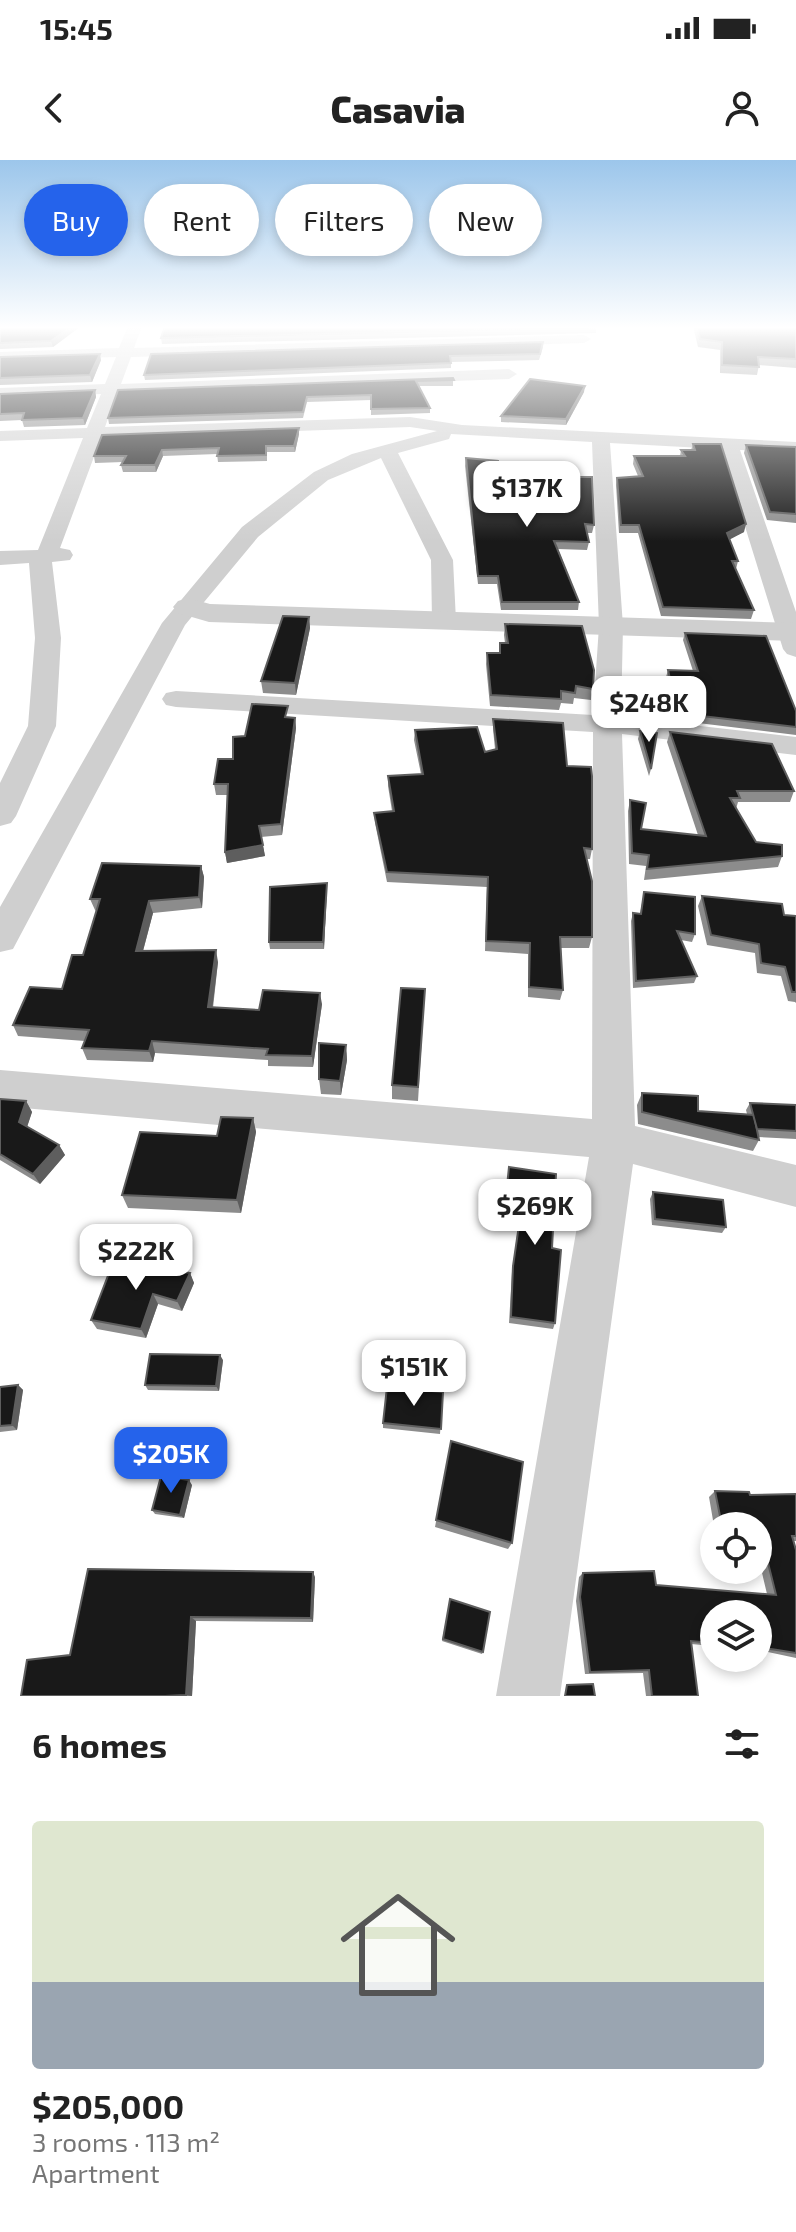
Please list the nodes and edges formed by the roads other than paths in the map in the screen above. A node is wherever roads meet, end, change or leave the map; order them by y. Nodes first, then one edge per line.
1 (106, 398) edge
2 (215, 398) edge
3 (374, 398) edge
4 (462, 430) junction
5 (94, 432) junction
6 (0, 436) edge
7 (601, 436) junction
8 (728, 442) junction
9 (796, 447) edge
10 (387, 450) junction
11 (73, 555) dead end
12 (43, 556) junction
13 (0, 558) edge
14 (188, 607) junction
15 (444, 621) junction
16 (611, 626) junction
17 (794, 637) edge
18 (176, 699) dead end
19 (607, 724) junction
20 (796, 746) edge
21 (0, 816) edge
22 (0, 939) edge
23 (0, 1088) edge
24 (614, 1140) junction
25 (796, 1186) edge
26 (528, 1696) edge

1 - 5 street
2 - 5 street
3 - 4 street
4 - 7 street
4 - 10 street
5 - 6 street
5 - 12 street
7 - 8 street
7 - 16 street
8 - 9 street
8 - 17 street
10 - 14 street
10 - 15 street
11 - 12 street
12 - 13 street
12 - 21 street
14 - 15 street
14 - 22 street
15 - 16 street
16 - 17 street
16 - 19 street
18 - 19 street
19 - 20 street
19 - 24 street
23 - 24 street
24 - 25 street
24 - 26 street

